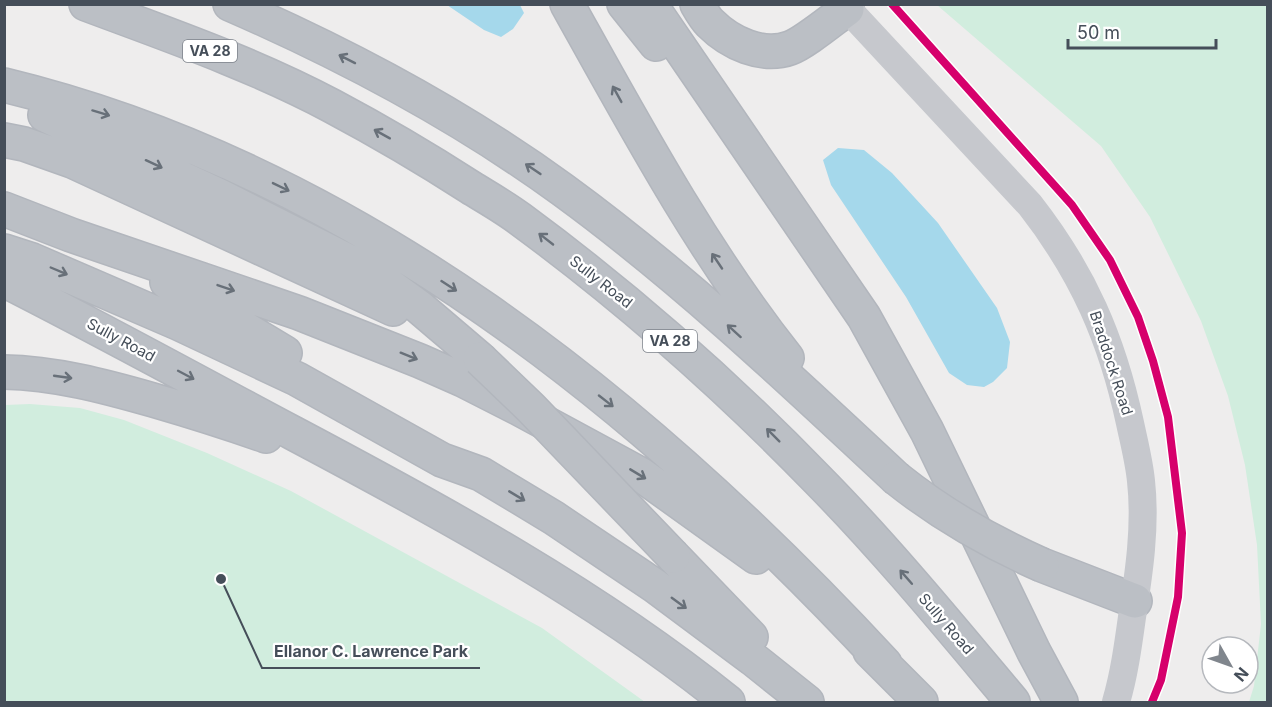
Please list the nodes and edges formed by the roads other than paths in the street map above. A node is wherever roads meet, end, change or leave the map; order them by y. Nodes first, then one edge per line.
1 (86, 4) edge
2 (230, 4) edge
3 (567, 4) edge
4 (624, 4) edge
5 (650, 4) edge
6 (697, 4) edge
7 (845, 7) edge
8 (4, 86) edge
9 (4, 99) edge
10 (4, 140) edge
11 (4, 209) edge
12 (71, 235) junction
13 (814, 242) junction
14 (4, 251) edge
15 (4, 280) edge
16 (396, 301) junction
17 (4, 372) edge
18 (855, 440) junction
19 (481, 474) junction
20 (460, 523) junction
21 (1135, 601) junction
22 (885, 664) junction
23 (728, 702) edge
24 (807, 702) edge
25 (817, 702) edge
26 (921, 702) edge
27 (1013, 702) edge
28 (1061, 702) edge
29 (1116, 702) edge

27 -> 1 highway, Sully Road / VA 28
18 -> 2 highway
18 -> 3 highway
4 - 13 highway
5 - 13 highway
6 - 7 highway
7 - 21 main road, Braddock Road
8 -> 22 highway
9 -> 16 highway
10 - 16 highway
11 - 12 highway
12 - 19 highway
12 -> 22 highway
13 - 28 highway
14 -> 19 highway
15 -> 20 highway, Sully Road
16 - 25 highway, bridge
17 -> 20 highway
18 - 21 highway, bridge
19 -> 24 highway
20 - 23 highway, Sully Road
21 - 29 main road, Braddock Road
22 - 26 highway

